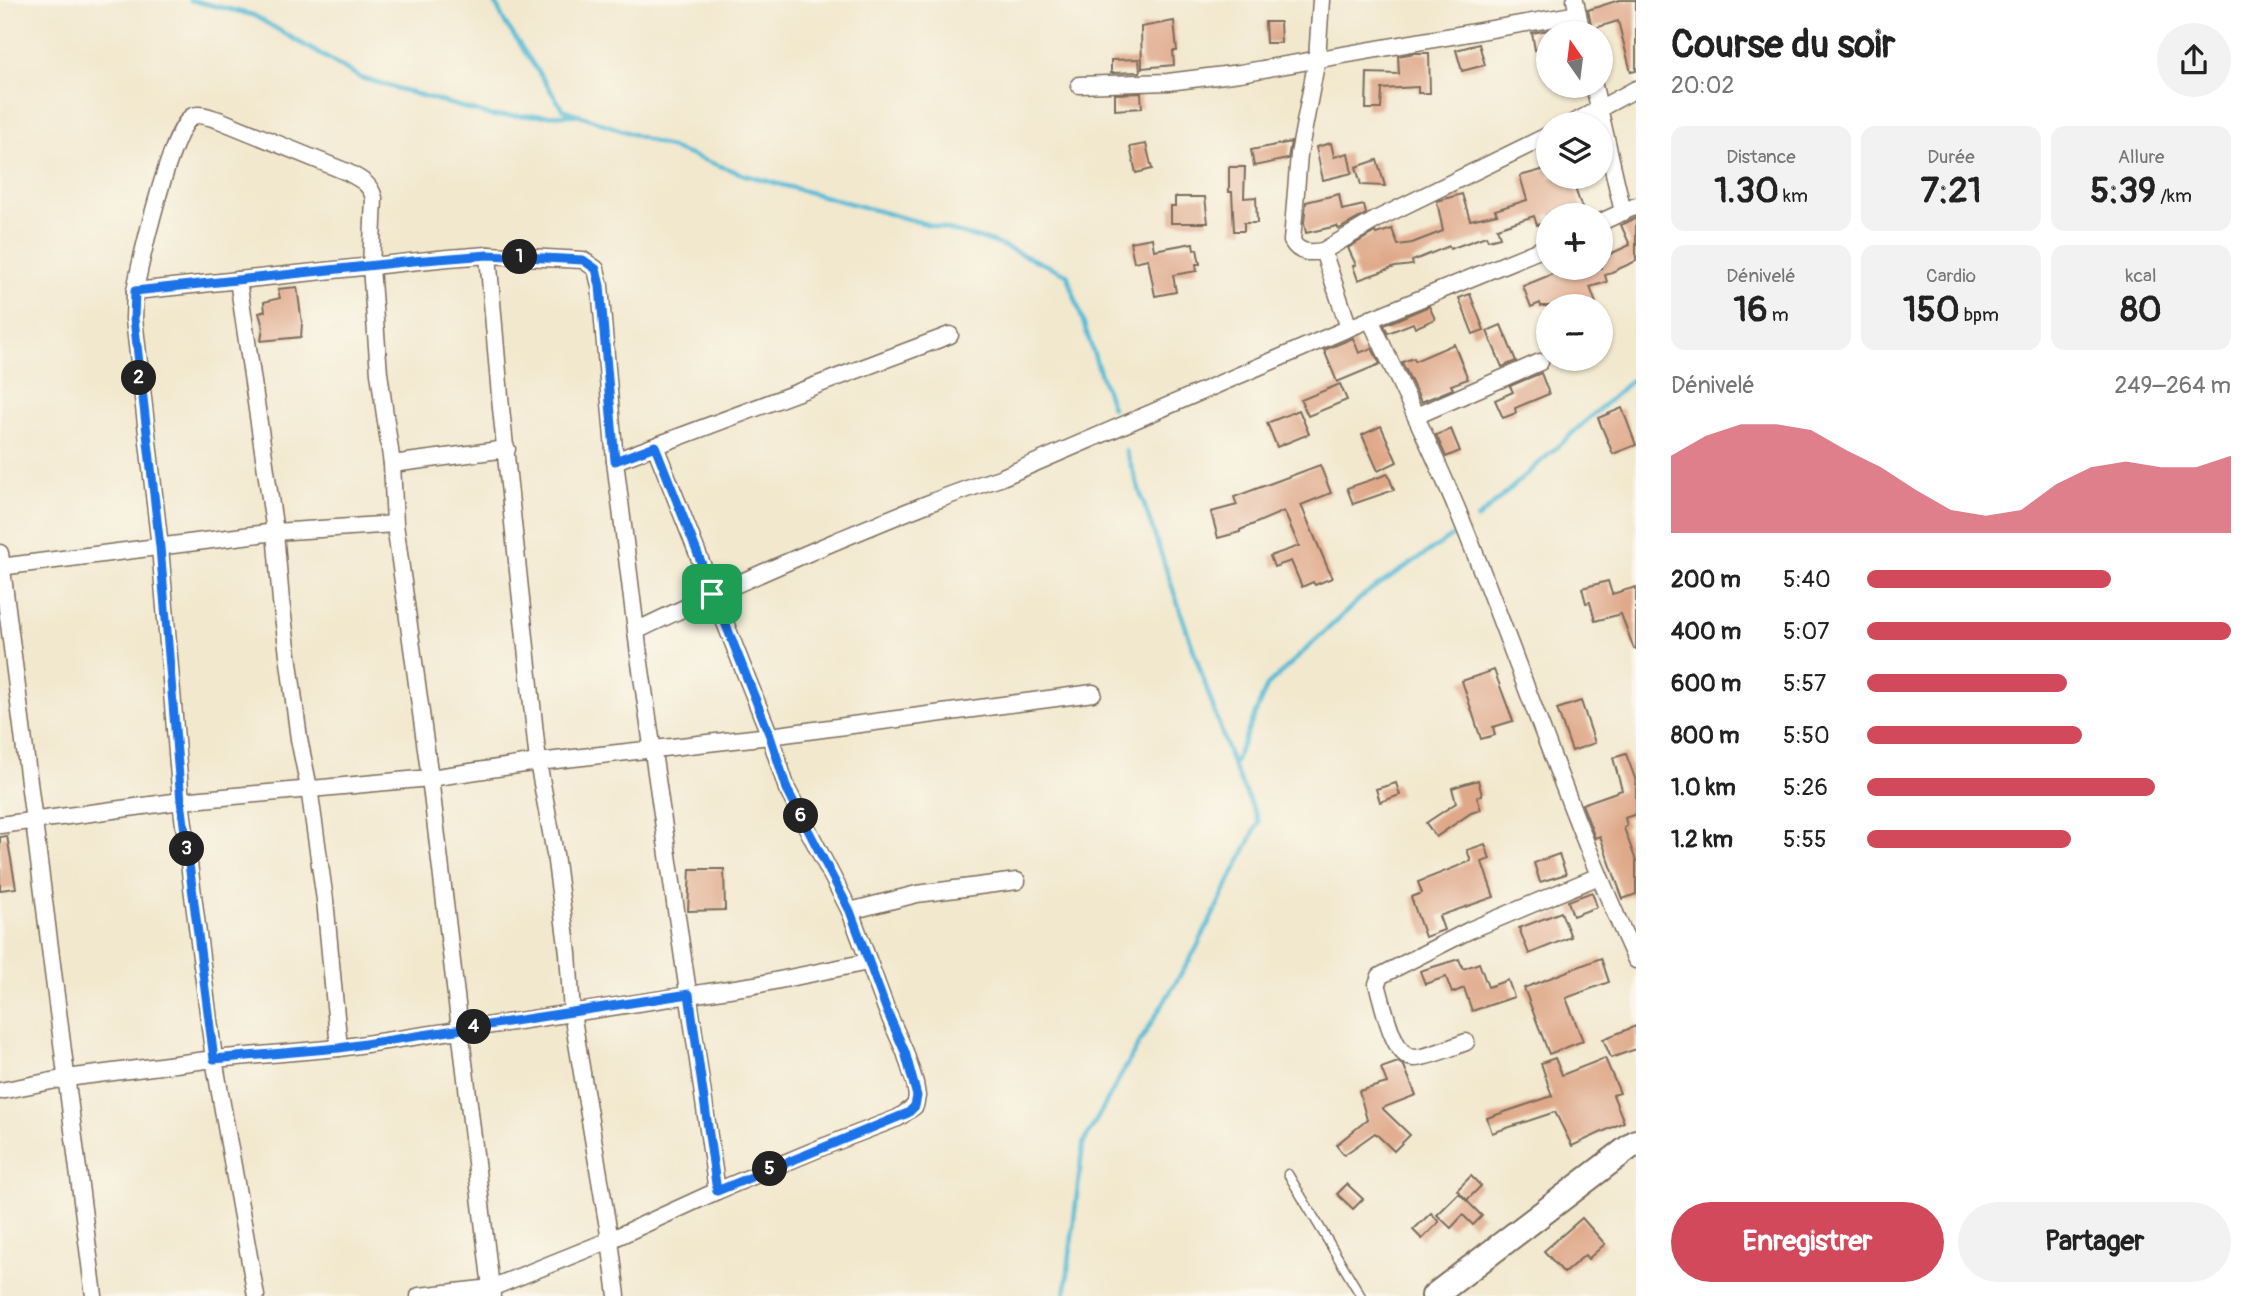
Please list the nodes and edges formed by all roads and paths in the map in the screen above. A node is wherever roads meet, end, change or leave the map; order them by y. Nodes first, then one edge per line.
1 (1321, 0) edge
2 (1577, 7) edge
3 (1317, 59) junction
4 (1079, 85) dead end
5 (1636, 89) edge
6 (1597, 98) edge
7 (1600, 110) junction
8 (1596, 112) edge
9 (1536, 141) edge
10 (1629, 209) edge
11 (1613, 216) edge
12 (1323, 251) junction
13 (1536, 251) edge
14 (488, 255) junction
15 (371, 267) junction
16 (238, 280) junction
17 (135, 291) junction
18 (1370, 319) junction
19 (1349, 328) junction
20 (950, 335) dead end
21 (1536, 364) edge
22 (1416, 416) junction
23 (655, 446) junction
24 (507, 449) junction
25 (615, 461) junction
26 (392, 464) junction
27 (395, 524) junction
28 (275, 532) junction
29 (160, 547) junction
30 (1, 562) edge
31 (712, 594) junction
32 (638, 630) junction
33 (1093, 693) dead end
34 (770, 736) junction
35 (654, 750) junction
36 (538, 762) junction
37 (430, 778) junction
38 (309, 788) junction
39 (181, 801) junction
40 (32, 821) junction
41 (0, 825) edge
42 (1599, 876) junction
43 (1017, 881) dead end
44 (850, 911) junction
45 (1636, 960) edge
46 (868, 962) junction
47 (689, 994) junction
48 (572, 1013) junction
49 (460, 1029) junction
50 (1466, 1042) dead end
51 (339, 1048) junction
52 (214, 1059) junction
53 (67, 1078) junction
54 (0, 1091) edge
55 (1636, 1142) edge
56 (1288, 1174) dead end
57 (717, 1191) junction
58 (610, 1240) junction
59 (492, 1292) edge
60 (94, 1296) edge
61 (256, 1296) edge
62 (419, 1296) edge
63 (617, 1296) edge
64 (1361, 1296) edge
65 (1434, 1296) edge

1 - 3 street
2 - 3 street
3 - 4 street
3 - 12 street
5 - 7 street
6 - 7 street
7 - 8 street
7 - 10 street
9 - 12 street
10 - 11 street
12 - 19 street
13 - 18 street
14 - 15 street
14 - 24 street
14 - 25 street
15 - 16 street
15 - 17 street
15 - 26 street
16 - 17 street
16 - 28 street
17 - 29 street
18 - 19 street
18 - 22 street
19 - 31 street
20 - 23 street
21 - 22 street
22 - 42 street
23 - 25 street
23 - 31 street
24 - 26 street
24 - 36 street
25 - 32 street
26 - 27 street
27 - 28 street
27 - 37 street
28 - 29 street
28 - 38 street
29 - 30 street
29 - 39 street
30 - 40 street
31 - 32 street
31 - 34 street
32 - 35 street
33 - 34 street
34 - 35 street
34 - 44 street
35 - 36 street
35 - 47 street
36 - 37 street
36 - 48 street
37 - 38 street
37 - 49 street
38 - 39 street
38 - 51 street
39 - 40 street
39 - 52 street
40 - 41 street
40 - 53 street
42 - 45 street
42 - 50 street
43 - 44 street
44 - 46 street
46 - 47 street
46 - 57 street
47 - 48 street
47 - 57 street
48 - 49 street
48 - 58 street
49 - 51 street
49 - 59 street
51 - 52 street
52 - 53 street
52 - 61 street
53 - 54 street
53 - 60 street
55 - 65 main road
56 - 64 lane
57 - 58 street
58 - 59 street
58 - 63 street
59 - 62 street

